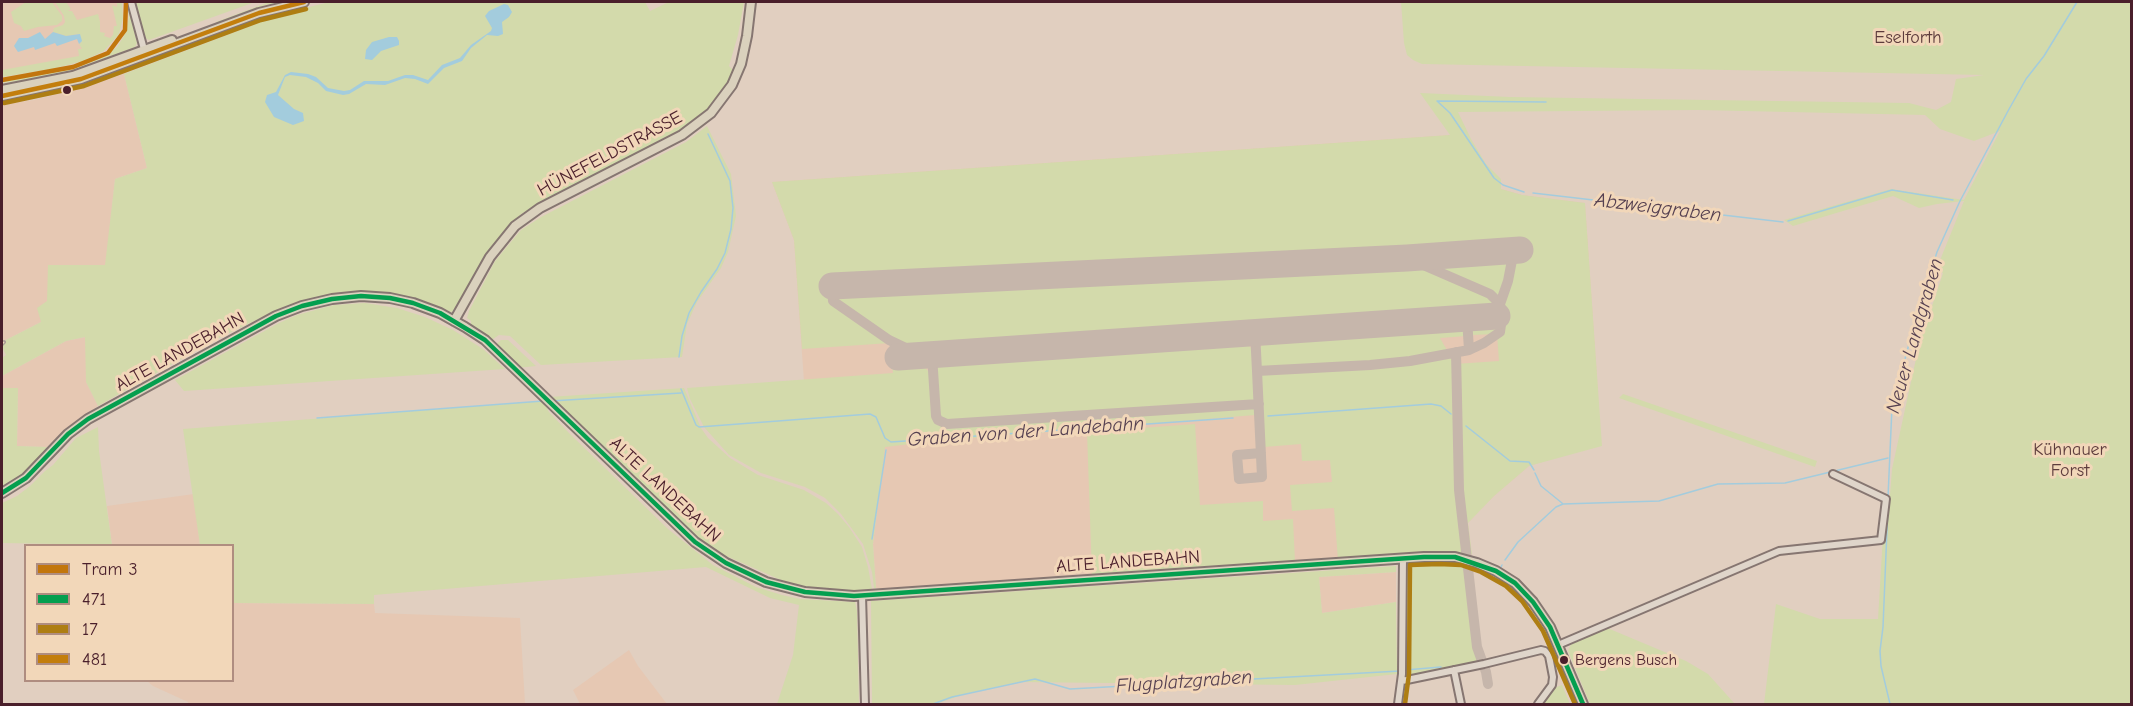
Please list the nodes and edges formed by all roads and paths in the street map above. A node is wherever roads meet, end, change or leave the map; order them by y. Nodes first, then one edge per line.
1 (131, 2) edge
2 (304, 2) edge
3 (751, 2) edge
4 (144, 52) junction
5 (2, 90) edge
6 (2, 96) edge
7 (454, 321) junction
8 (1833, 474) dead end
9 (2, 493) edge
10 (1403, 558) junction
11 (862, 595) junction
12 (1558, 645) junction
13 (1454, 670) junction
14 (1402, 674) junction
15 (865, 705) edge
16 (1398, 705) edge
17 (1461, 705) edge
18 (1538, 705) edge
19 (1582, 705) edge

1 - 4 street
2 - 4 main road
3 - 7 main road, HÜNEFELDSTRASSE
4 - 5 main road
4 - 6 main road
7 - 9 main road, ALTE LANDEBAHN
7 - 11 main road, ALTE LANDEBAHN
8 - 12 street
10 - 11 main road, ALTE LANDEBAHN
10 - 12 main road, ALTE LANDEBAHN
10 - 14 street
11 - 15 street
12 - 19 main road, ALTE LANDEBAHN
13 - 14 street
13 - 17 street
13 - 18 street
14 - 16 street

